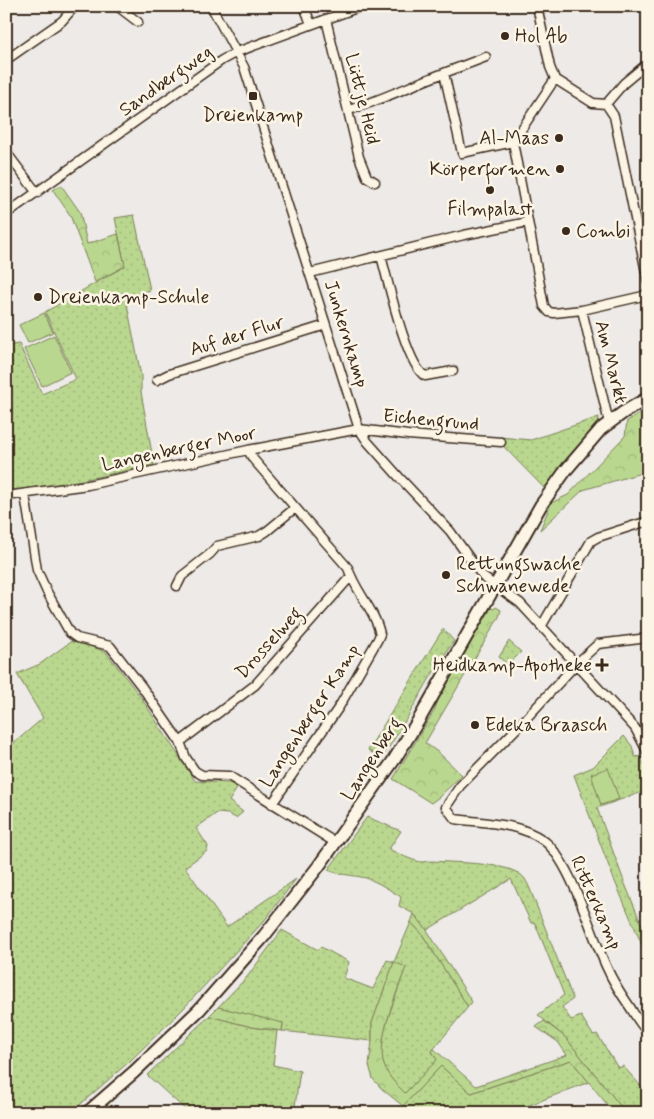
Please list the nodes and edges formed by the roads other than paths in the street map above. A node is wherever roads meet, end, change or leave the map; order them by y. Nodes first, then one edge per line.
1 (75, 6) edge
2 (117, 6) edge
3 (211, 6) edge
4 (304, 6) edge
5 (362, 6) edge
6 (537, 6) edge
7 (326, 19) junction
8 (138, 22) dead end
9 (311, 24) junction
10 (237, 52) junction
11 (486, 57) dead end
12 (6, 60) edge
13 (648, 63) edge
14 (444, 73) junction
15 (555, 79) junction
16 (606, 104) junction
17 (349, 110) junction
18 (513, 142) junction
19 (6, 152) edge
20 (375, 182) dead end
21 (37, 193) junction
22 (6, 214) edge
23 (528, 222) junction
24 (381, 256) junction
25 (310, 273) junction
26 (648, 282) edge
27 (648, 292) edge
28 (582, 310) junction
29 (326, 325) junction
30 (453, 371) dead end
31 (157, 380) dead end
32 (648, 398) edge
33 (609, 422) junction
34 (358, 429) junction
35 (501, 442) dead end
36 (248, 450) junction
37 (25, 495) junction
38 (6, 496) edge
39 (296, 508) junction
40 (648, 521) edge
41 (351, 576) junction
42 (494, 585) junction
43 (177, 586) dead end
44 (541, 627) junction
45 (648, 638) edge
46 (576, 664) junction
47 (180, 742) junction
48 (648, 753) edge
49 (272, 804) junction
50 (336, 843) junction
51 (648, 1032) edge
52 (87, 1113) edge

1 - 12 street
2 - 8 street
3 - 10 street
4 - 9 street
5 - 7 street, Sandbergweg
6 - 15 street
7 - 9 street, Sandbergweg
7 - 17 street, Lüttje Heid
9 - 10 street, Sandbergweg
10 - 21 street, Sandbergweg
10 - 25 street, Junkernkamp
11 - 14 street
13 - 16 street
14 - 17 street
14 - 18 street
15 - 16 street
15 - 18 street
16 - 26 street
17 - 20 street, Lüttje Heid
18 - 23 street, Am Markt
19 - 21 street
21 - 22 street, Sandbergweg
23 - 24 street
23 - 28 street, Am Markt
24 - 25 street
24 - 30 street
25 - 29 street, Junkernkamp
27 - 28 street, Am Markt
28 - 33 street, Am Markt
29 - 31 street, Auf der Flur
29 - 34 street, Junkernkamp
32 - 33 main road, Langenberg
33 - 42 main road, Langenberg
34 - 35 street, Eichengrund
34 - 36 street, Langenberger Moor
34 - 42 street, Junkernkamp
36 - 37 street, Langenberger Moor
36 - 39 street, Langenberger Kamp
37 - 38 street, Langenberger Moor
37 - 47 street
39 - 41 street, Langenberger Kamp
39 - 43 street
40 - 44 street
41 - 47 street, Drosselweg
41 - 49 street, Langenberger Kamp
42 - 44 street, Junkernkamp
42 - 50 main road, Langenberg
44 - 46 street, Junkernkamp
45 - 46 street
46 - 48 street, Junkernkamp
46 - 51 street, Ritterkamp
47 - 49 street
49 - 50 street
50 - 52 main road, Langenberg

